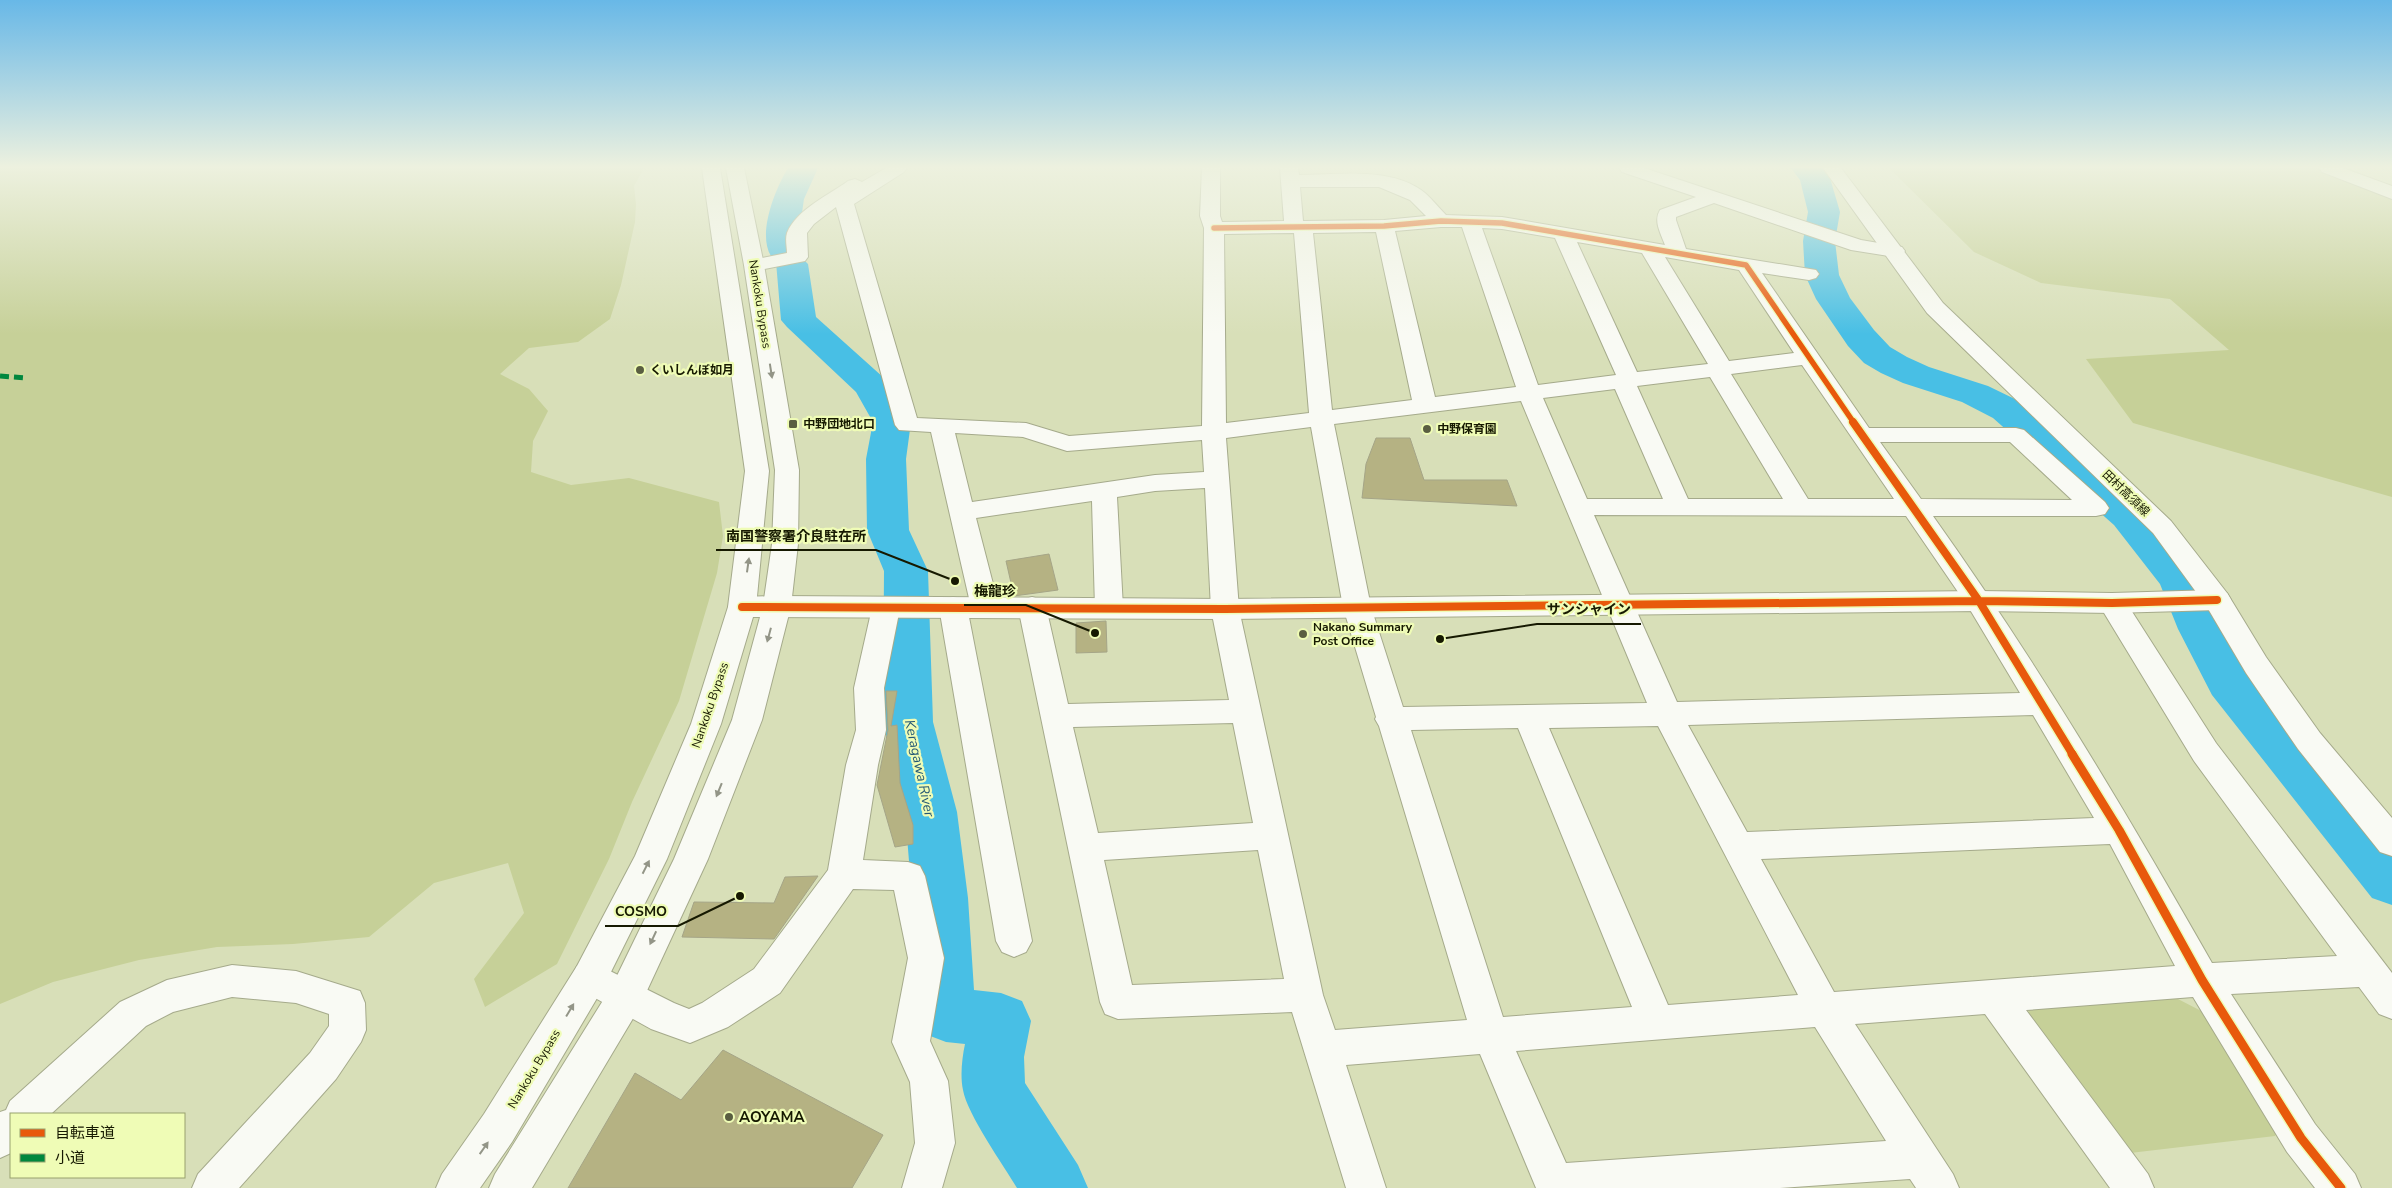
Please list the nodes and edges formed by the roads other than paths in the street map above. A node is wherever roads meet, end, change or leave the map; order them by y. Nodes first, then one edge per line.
1 (719, 223) edge
2 (746, 223) edge
3 (806, 223) edge
4 (850, 223) edge
5 (1212, 223) edge
6 (1297, 223) edge
7 (1413, 223) edge
8 (1470, 223) edge
9 (1505, 223) edge
10 (1667, 223) edge
11 (1790, 223) edge
12 (1874, 223) edge
13 (1384, 226) junction
14 (1298, 227) junction
15 (1214, 228) junction
16 (1563, 233) junction
17 (1649, 248) junction
18 (1895, 251) junction
19 (1678, 253) junction
20 (754, 265) junction
21 (1746, 265) junction
22 (1809, 274) dead end
23 (1808, 358) junction
24 (1720, 369) junction
25 (1626, 381) junction
26 (1529, 393) junction
27 (1425, 406) junction
28 (1321, 419) junction
29 (941, 425) junction
30 (1214, 432) junction
31 (1862, 435) junction
32 (1217, 479) junction
33 (1104, 491) junction
34 (1578, 507) junction
35 (1679, 508) junction
36 (1800, 508) junction
37 (1914, 508) junction
38 (962, 512) junction
39 (2200, 600) junction
40 (1979, 601) junction
41 (2112, 603) junction
42 (1620, 605) junction
43 (777, 606) junction
44 (742, 607) junction
45 (939, 607) junction
46 (985, 607) junction
47 (1032, 607) junction
48 (1357, 607) junction
49 (892, 608) junction
50 (1109, 608) junction
51 (1225, 609) junction
52 (2041, 704) junction
53 (1246, 711) junction
54 (1667, 714) junction
55 (1056, 716) junction
56 (1529, 717) junction
57 (1390, 719) junction
58 (2119, 830) junction
59 (1272, 836) junction
60 (2392, 842) edge
61 (1737, 846) junction
62 (1084, 848) junction
63 (844, 874) junction
64 (1014, 941) dead end
65 (2367, 970) junction
66 (590, 977) junction
67 (2202, 980) junction
68 (1305, 995) junction
69 (1994, 996) junction
70 (625, 998) junction
71 (2392, 1002) edge
72 (1824, 1009) junction
73 (1657, 1022) junction
74 (1490, 1036) junction
75 (1322, 1049) junction
76 (25, 1113) edge
77 (10, 1128) edge
78 (0, 1138) edge
79 (1930, 1173) edge
80 (1742, 1180) edge
81 (1556, 1186) edge
82 (212, 1188) edge
83 (456, 1188) edge
84 (509, 1188) edge
85 (922, 1188) edge
86 (1366, 1188) edge
87 (2134, 1188) edge
88 (2342, 1188) edge

44 -> 1 main road, Nankoku Bypass
2 - 20 main road, Nankoku Bypass
3 - 20 main road
4 - 29 main road
5 - 15 main road
6 - 14 main road
7 - 13 main road
8 - 26 main road
9 - 16 main road
10 - 19 main road
11 - 18 main road
12 - 18 main road, 田村高須線
13 - 14 main road
13 - 27 main road
14 - 15 main road
14 - 28 main road
15 - 30 main road
16 - 17 main road
16 - 25 main road
17 - 19 main road
17 - 24 main road
18 - 39 main road, 田村高須線
19 - 21 main road
20 -> 43 main road, Nankoku Bypass
21 - 22 main road
21 - 23 main road
23 - 24 main road
23 - 31 main road
24 - 25 main road
24 - 36 main road
25 - 26 main road
25 - 35 main road
26 - 27 main road
26 - 34 main road
27 - 28 main road
28 - 30 main road
28 - 48 main road
29 - 30 main road
29 - 38 main road
30 - 32 main road
31 - 37 main road
31 - 37 main road
32 - 33 main road
32 - 51 main road
33 - 38 main road
33 - 50 main road
34 - 35 main road
34 - 42 main road
35 - 36 main road
36 - 37 main road
37 - 40 main road
38 - 46 main road
39 - 41 main road
39 - 60 main road, 田村高須線
40 - 41 main road
40 - 42 main road
40 - 52 main road
41 - 65 main road
42 - 48 main road
42 - 54 main road
43 - 44 main road
43 - 49 main road
43 -> 70 main road, Nankoku Bypass
66 -> 44 main road, Nankoku Bypass
45 - 46 main road
45 - 49 main road
45 - 64 main road
46 - 47 main road
47 - 50 main road
47 - 55 main road
48 - 51 main road
48 - 57 main road
49 - 63 main road
50 - 51 main road
51 - 53 main road
52 - 54 main road
52 - 58 main road
53 - 55 main road
53 - 59 main road
54 - 56 main road
54 - 61 main road
55 - 62 main road
56 - 57 main road
56 - 73 main road
57 - 74 main road
58 - 61 main road
58 - 67 main road
59 - 62 main road
59 - 68 main road
61 - 72 main road
62 - 68 main road
63 - 70 main road
63 - 85 main road
65 - 67 main road
65 - 71 main road
66 - 70 main road
83 -> 66 main road, Nankoku Bypass
67 - 69 main road
67 - 88 main road
68 - 75 main road
69 - 72 main road
69 - 87 main road
70 - 84 main road, Nankoku Bypass
72 - 73 main road
72 - 79 main road
73 - 74 main road
74 - 75 main road
74 - 81 main road
75 - 86 main road
76 - 82 main road
77 - 78 main road
79 - 80 main road
80 - 81 main road

